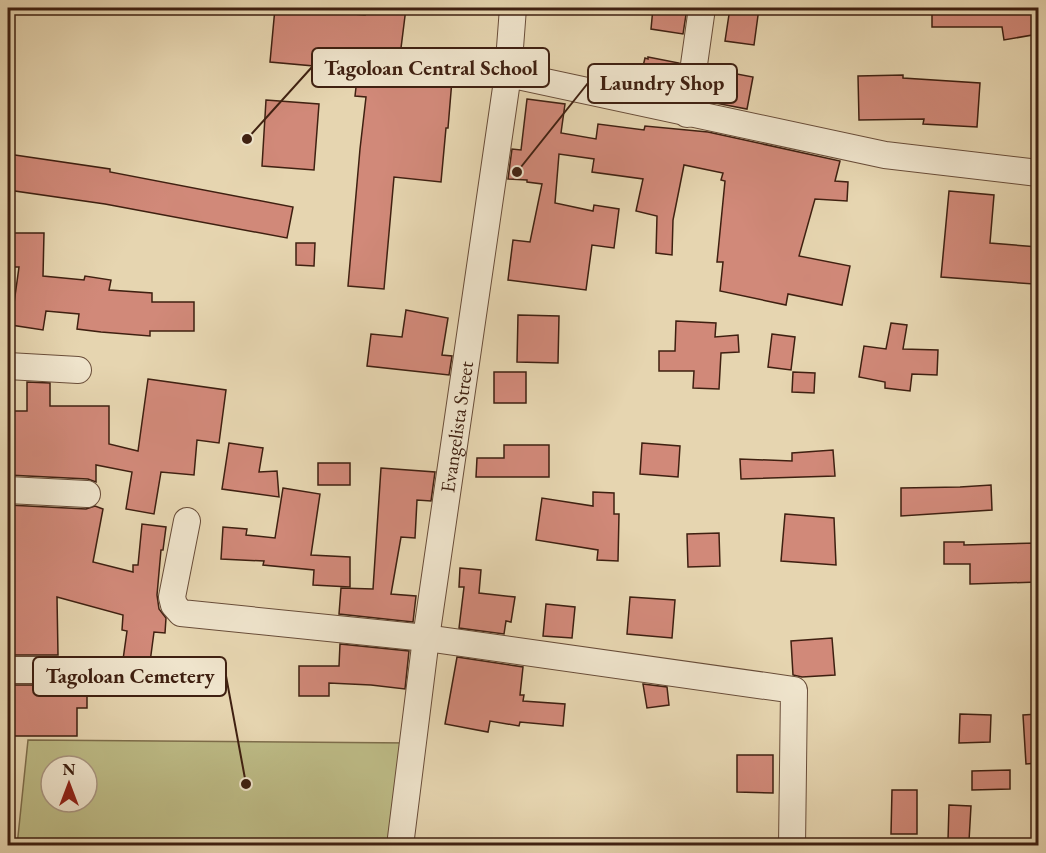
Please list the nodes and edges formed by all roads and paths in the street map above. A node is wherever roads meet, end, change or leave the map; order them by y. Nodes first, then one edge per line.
1 (513, 8) edge
2 (702, 8) edge
3 (508, 74) junction
4 (687, 114) junction
5 (1038, 173) edge
6 (8, 366) edge
7 (78, 370) dead end
8 (8, 490) edge
9 (87, 494) dead end
10 (187, 521) dead end
11 (426, 638) junction
12 (8, 670) edge
13 (63, 670) dead end
14 (400, 846) edge
15 (792, 846) edge

1 - 3 street, Evangelista Street
2 - 4 street
3 - 4 street
3 - 11 street, Evangelista Street
4 - 5 street
6 - 7 street
8 - 9 street
10 - 11 street
11 - 14 street, Evangelista Street
11 - 15 street
12 - 13 street

